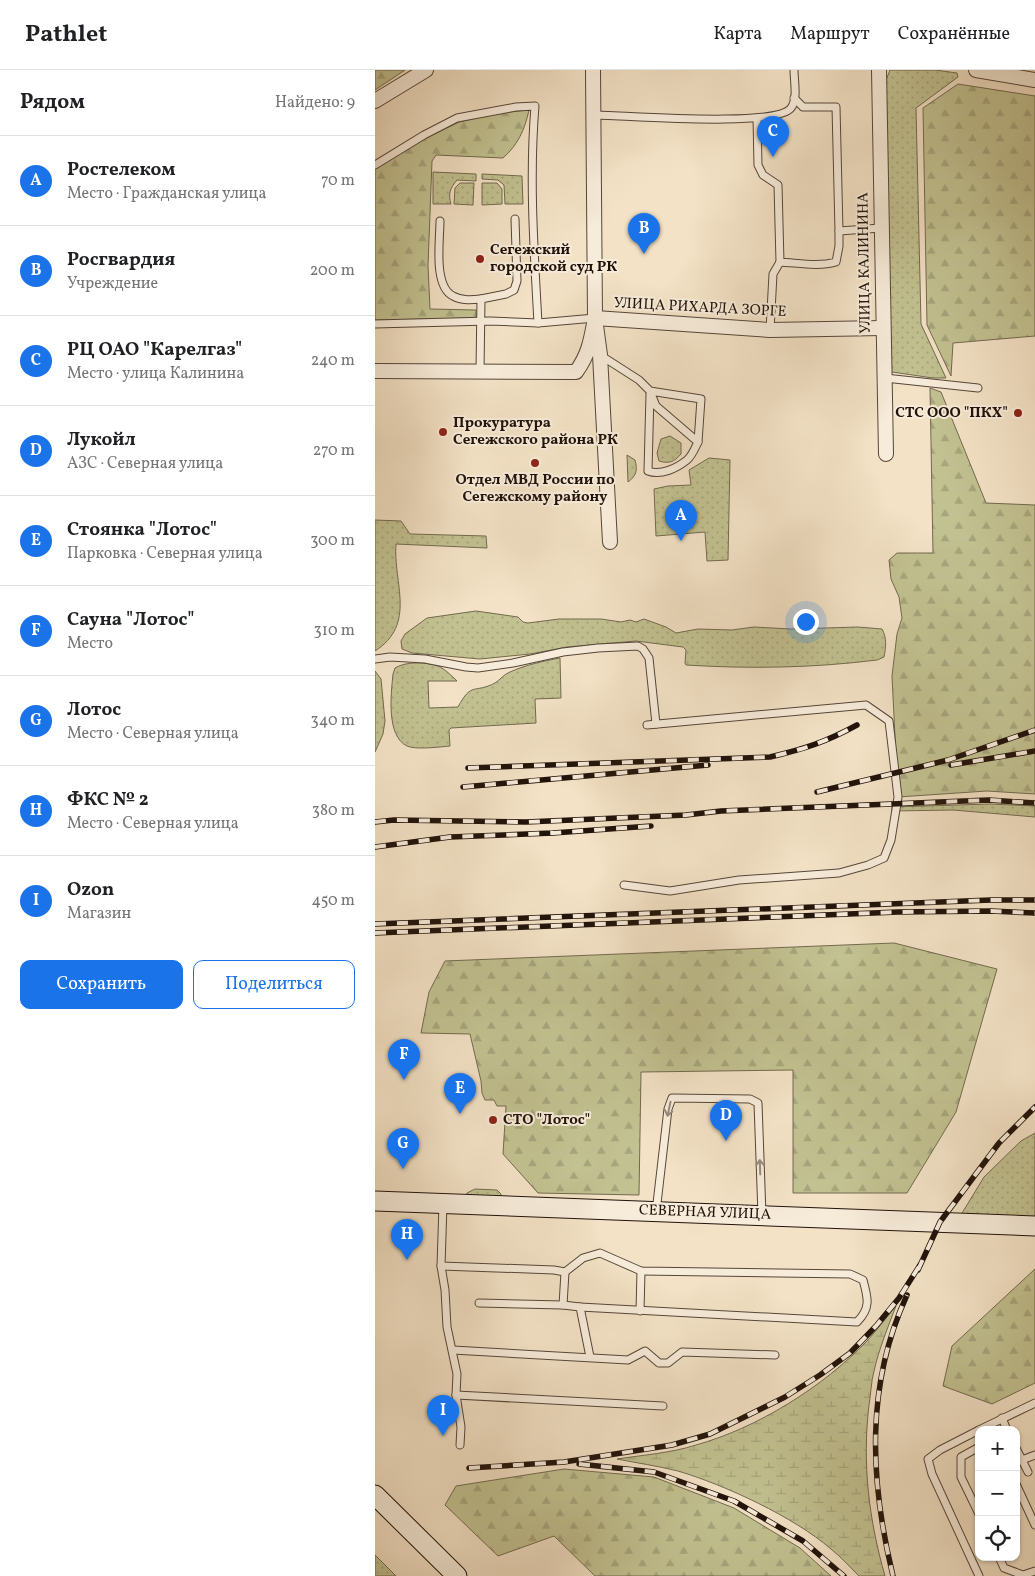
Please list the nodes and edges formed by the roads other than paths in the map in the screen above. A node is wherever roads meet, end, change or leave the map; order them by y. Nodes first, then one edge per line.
1 (426, 70) edge
2 (593, 70) edge
3 (794, 70) edge
4 (879, 70) edge
5 (976, 70) edge
6 (1035, 80) edge
7 (794, 98) junction
8 (375, 101) edge
9 (593, 114) junction
10 (757, 118) junction
11 (375, 165) edge
12 (515, 219) dead end
13 (440, 221) dead end
14 (881, 228) junction
15 (839, 231) junction
16 (780, 262) junction
17 (481, 300) junction
18 (595, 318) junction
19 (481, 321) junction
20 (538, 322) junction
21 (375, 324) edge
22 (883, 328) junction
23 (770, 330) junction
24 (600, 355) junction
25 (375, 371) edge
26 (480, 371) junction
27 (885, 378) junction
28 (978, 388) dead end
29 (650, 391) junction
30 (698, 442) junction
31 (886, 454) dead end
32 (610, 542) dead end
33 (375, 659) edge
34 (656, 724) junction
35 (647, 725) dead end
36 (625, 885) dead end
37 (375, 1201) edge
38 (443, 1204) junction
39 (656, 1212) junction
40 (761, 1216) junction
41 (1035, 1226) edge
42 (441, 1266) junction
43 (641, 1271) junction
44 (565, 1272) junction
45 (479, 1303) dead end
46 (563, 1305) junction
47 (580, 1308) junction
48 (640, 1311) junction
49 (453, 1350) junction
50 (775, 1355) dead end
51 (590, 1357) junction
52 (456, 1395) junction
53 (1035, 1402) edge
54 (663, 1406) dead end
55 (1002, 1418) junction
56 (987, 1426) edge
57 (1005, 1426) edge
58 (975, 1432) edge
59 (460, 1445) dead end
60 (975, 1449) edge
61 (1035, 1455) edge
62 (1020, 1456) edge
63 (1022, 1460) junction
64 (1028, 1472) dead end
65 (1020, 1492) edge
66 (375, 1495) edge
67 (975, 1506) edge
68 (1035, 1524) edge
69 (1001, 1561) edge
70 (1035, 1571) edge
71 (457, 1576) edge
72 (979, 1576) edge

1 - 8 street
2 - 9 street
3 - 7 lane
4 - 14 street, УЛИЦА КАЛИНИНА
5 - 6 street
7 - 10 lane
7 - 15 lane
9 - 10 lane
9 - 18 street
10 - 16 lane
11 - 20 lane
12 - 17 lane
13 - 17 lane
14 - 15 lane
14 - 22 street, УЛИЦА КАЛИНИНА
15 - 16 lane
16 - 23 lane
17 - 19 lane
18 - 20 lane
18 - 23 street, УЛИЦА РИХАРДА ЗОРГЕ
18 - 24 street
18 - 26 street, УЛИЦА РИХАРДА ЗОРГЕ
19 - 20 lane
19 - 21 lane
19 - 26 lane
22 - 23 street, УЛИЦА РИХАРДА ЗОРГЕ
22 - 27 street, УЛИЦА КАЛИНИНА
24 - 29 lane
24 - 32 street
25 - 26 street, УЛИЦА РИХАРДА ЗОРГЕ
27 - 28 lane
27 - 31 street, УЛИЦА КАЛИНИНА
29 - 30 lane
29 - 30 lane
29 - 30 lane
33 - 34 lane
34 - 35 lane
34 - 36 lane
37 - 38 street, СЕВЕРНАЯ УЛИЦА
38 - 39 street, СЕВЕРНАЯ УЛИЦА
38 - 42 lane
39 - 40 street, СЕВЕРНАЯ УЛИЦА
40 -> 39 lane
40 - 41 street, СЕВЕРНАЯ УЛИЦА
42 - 44 lane
42 - 49 lane
43 - 44 lane
43 - 48 lane
43 - 48 lane
44 - 46 lane
45 - 46 lane
46 - 47 lane
47 - 48 lane
47 - 51 lane
49 - 51 lane
49 - 52 lane
50 - 51 lane
52 - 54 lane
52 - 59 lane
53 - 55 lane
55 - 56 lane
55 - 57 lane
58 - 72 lane
60 - 67 lane
61 - 63 lane
62 - 63 lane
63 - 64 lane
65 - 68 lane
66 - 71 street
69 - 70 lane

